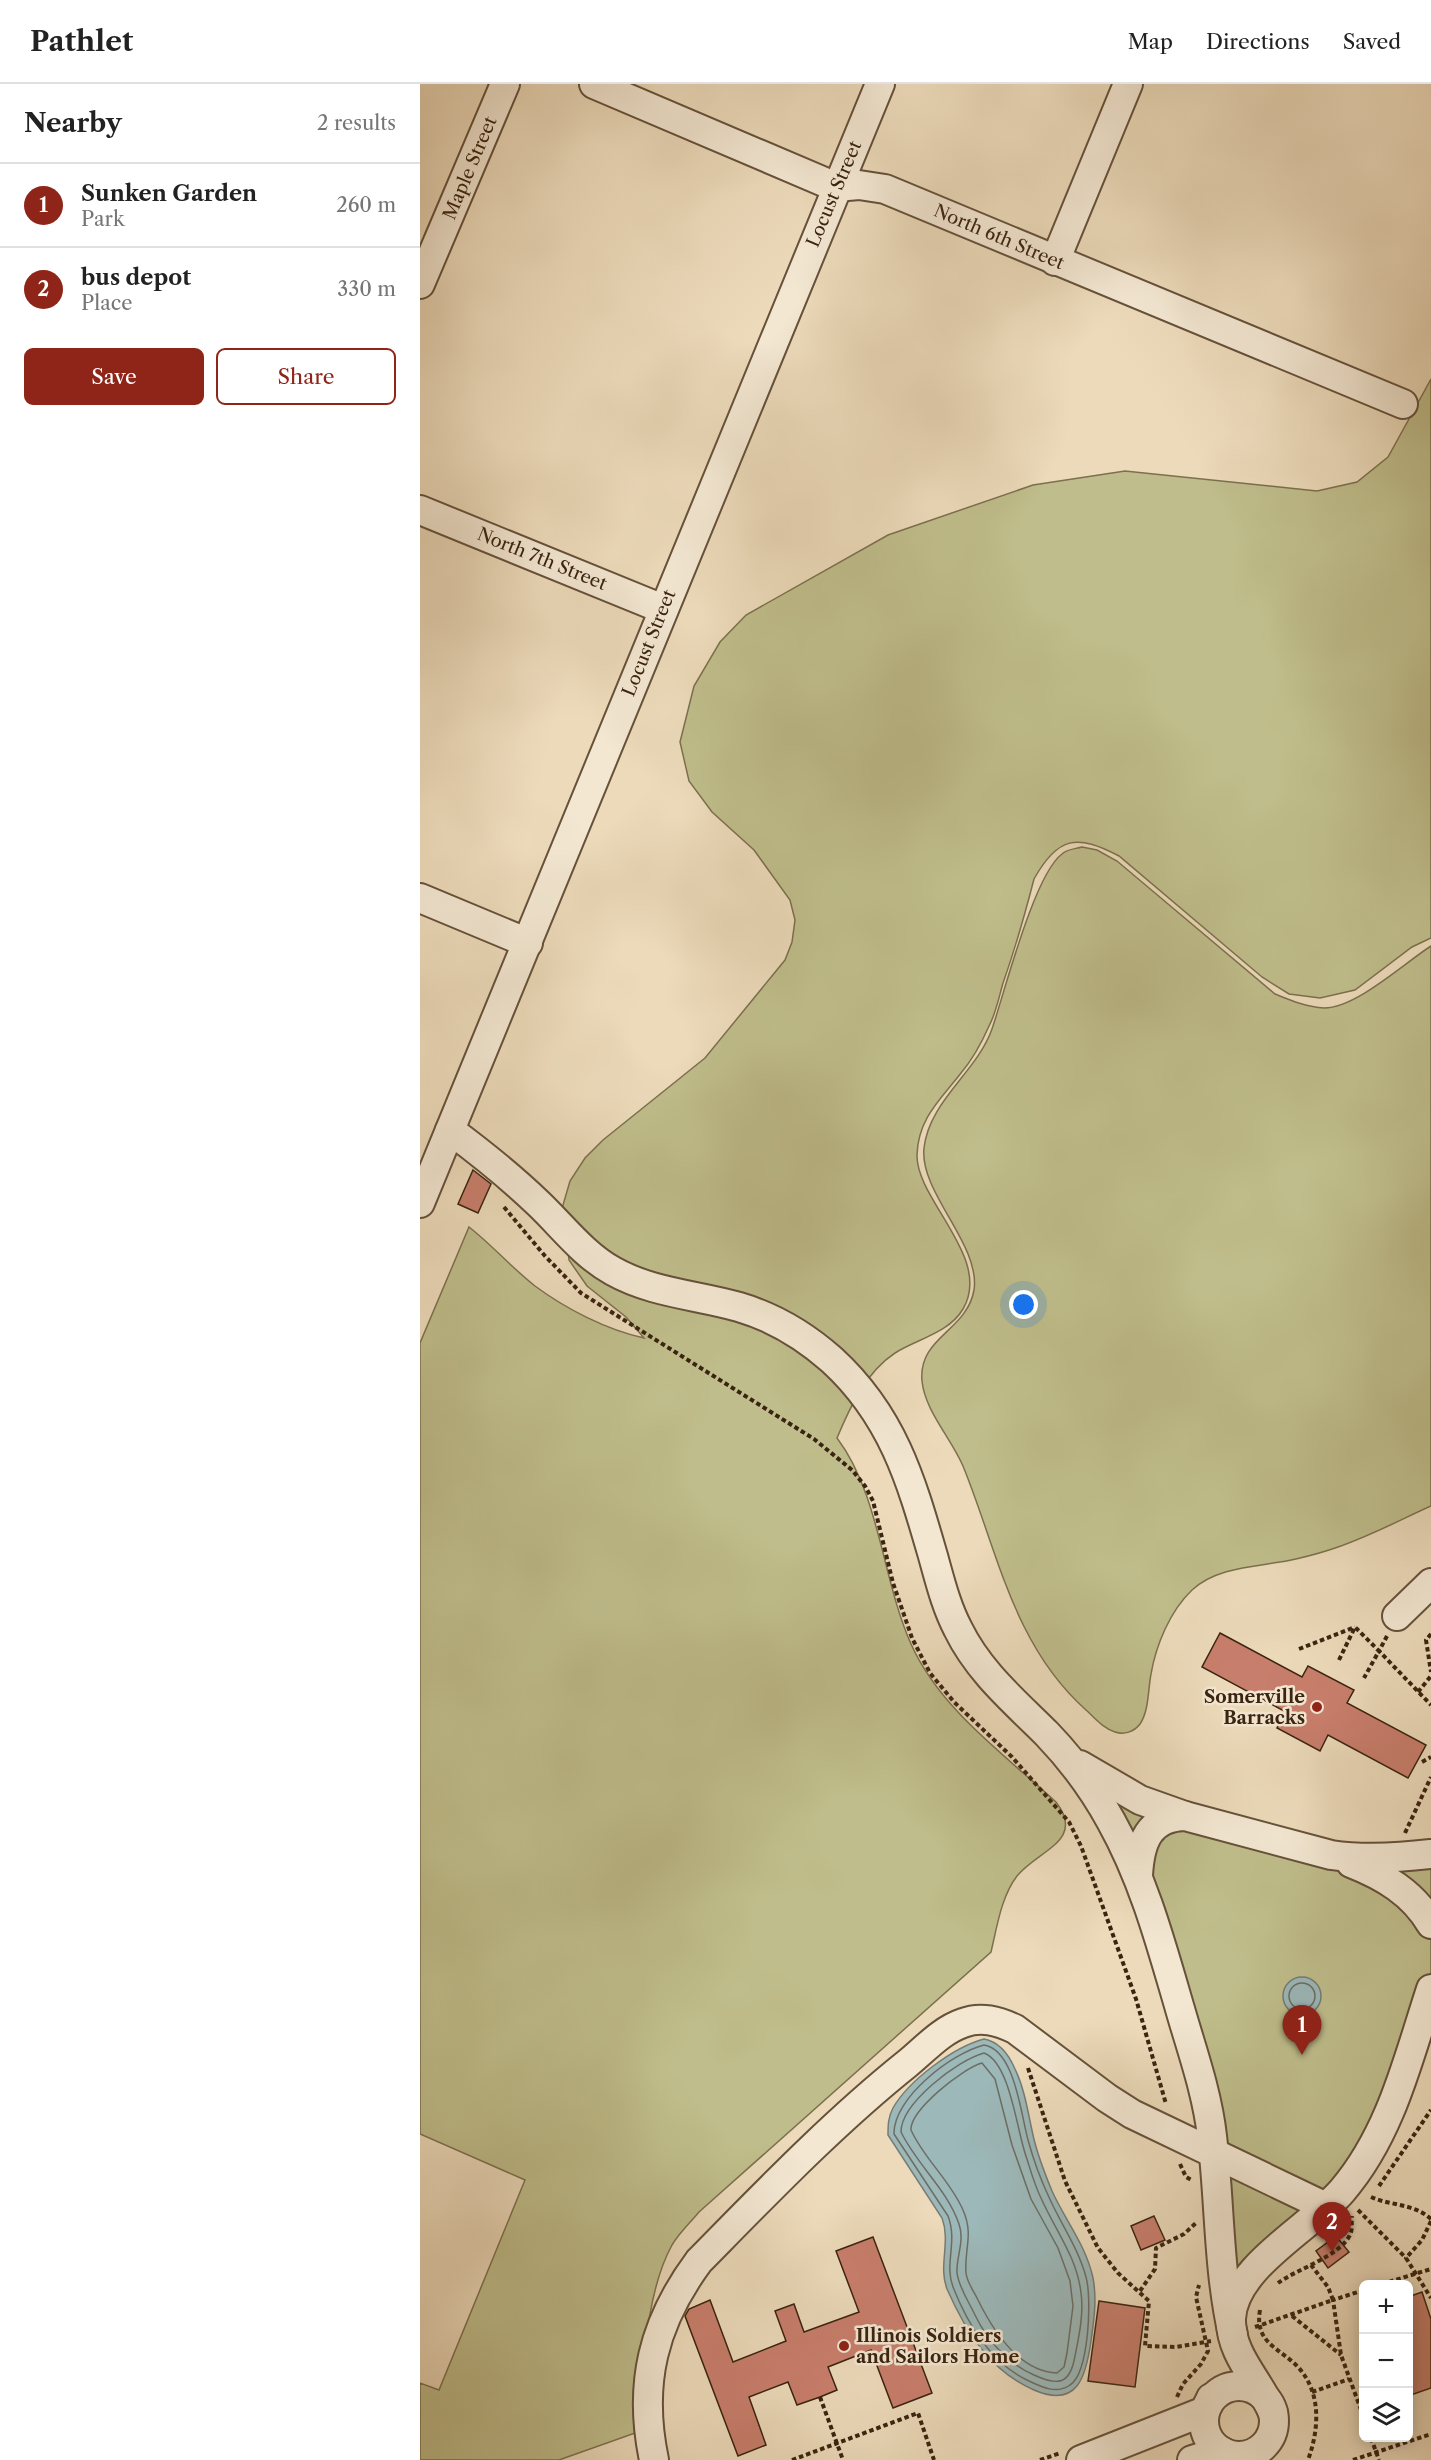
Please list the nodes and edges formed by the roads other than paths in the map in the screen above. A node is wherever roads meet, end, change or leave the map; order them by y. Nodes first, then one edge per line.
1 (505, 84) edge
2 (594, 84) edge
3 (879, 84) edge
4 (1128, 84) edge
5 (836, 187) junction
6 (1055, 261) junction
7 (420, 285) edge
8 (1402, 404) dead end
9 (420, 510) edge
10 (663, 609) junction
11 (420, 898) edge
12 (528, 943) junction
13 (450, 1130) junction
14 (420, 1203) edge
15 (1431, 1583) edge
16 (1397, 1616) road end
17 (1050, 1738) junction
18 (1185, 1816) junction
19 (1431, 1854) edge
20 (1331, 1855) junction
21 (1138, 1875) junction
22 (1431, 1924) edge
23 (1431, 1989) edge
24 (1214, 2153) junction
25 (1326, 2207) junction
26 (1225, 2342) junction
27 (1205, 2411) junction
28 (1273, 2418) junction
29 (1072, 2456) edge
30 (1229, 2456) edge
31 (654, 2460) edge
32 (1192, 2460) edge
33 (1272, 2460) edge

1 - 7 street, Maple Street
2 - 5 street, North 6th Street
3 - 5 street, Locust Street
4 - 6 street
5 - 6 street, North 6th Street
5 - 10 street, Locust Street
6 - 8 street, North 6th Street
9 - 10 street, North 7th Street
10 - 12 street, Locust Street
11 - 12 street
12 - 13 street, Locust Street
13 - 14 street, Locust Street
13 - 17 street
15 - 16 street
17 - 18 street
17 - 21 street
18 - 20 street
18 - 21 street
19 - 20 street
20 - 22 street
21 - 24 street
23 - 25 street
24 - 25 street
24 - 26 street
24 - 31 street
25 - 26 street
26 - 27 street
26 - 28 street
27 - 28 street
27 - 29 street
27 - 30 street
28 - 30 street
28 - 33 street
30 - 32 street

